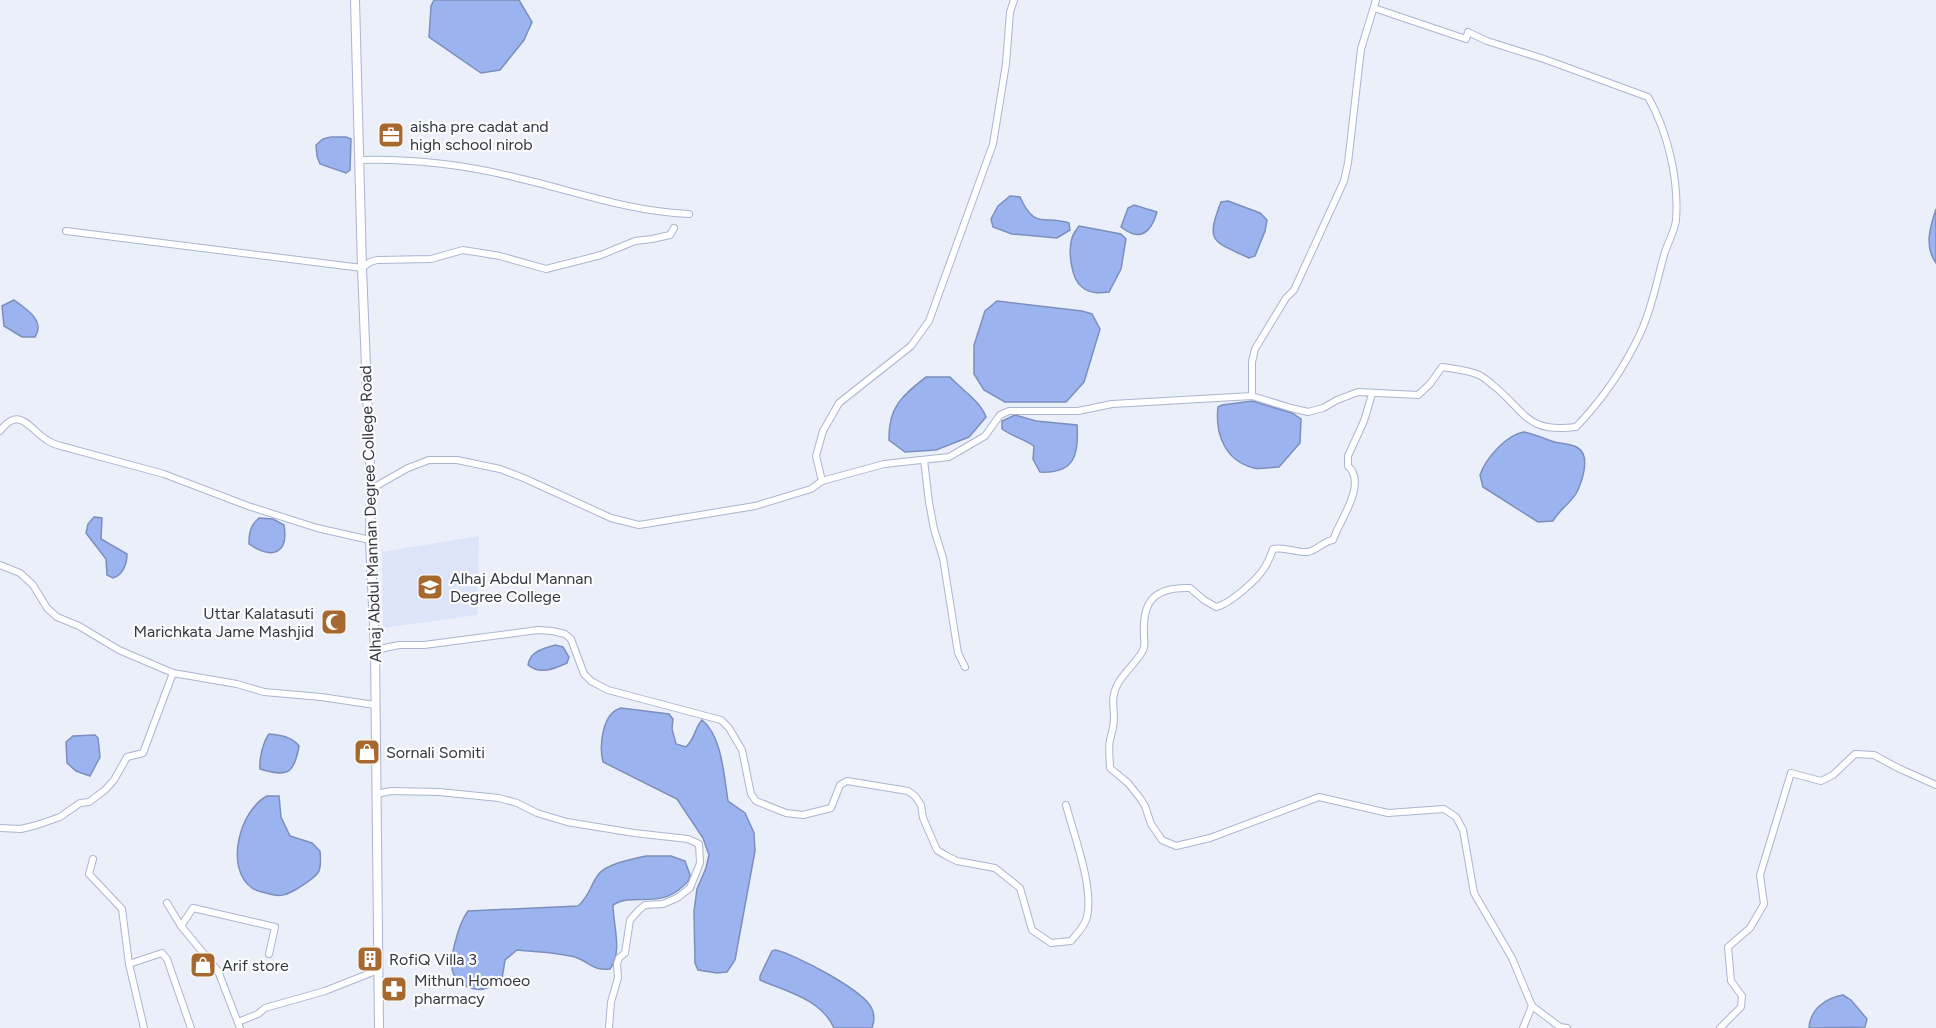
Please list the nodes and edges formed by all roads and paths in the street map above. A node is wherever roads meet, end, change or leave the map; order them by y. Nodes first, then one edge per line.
1 (354, 0) edge
2 (1014, 0) edge
3 (1376, 0) edge
4 (1374, 8) junction
5 (359, 160) junction
6 (689, 214) dead end
7 (674, 228) dead end
8 (66, 231) dead end
9 (362, 268) junction
10 (1372, 393) junction
11 (1252, 396) junction
12 (0, 431) edge
13 (924, 460) junction
14 (822, 481) junction
15 (370, 489) junction
16 (370, 540) junction
17 (0, 565) edge
18 (375, 650) junction
19 (965, 667) dead end
20 (173, 673) junction
21 (375, 705) junction
22 (1936, 785) edge
23 (377, 794) junction
24 (1066, 805) dead end
25 (0, 828) edge
26 (93, 859) dead end
27 (167, 903) dead end
28 (181, 926) junction
29 (268, 954) dead end
30 (129, 964) junction
31 (378, 970) junction
32 (1532, 1006) junction
33 (239, 1025) edge
34 (144, 1028) edge
35 (191, 1028) edge
36 (379, 1028) edge
37 (609, 1028) edge
38 (1523, 1028) edge
39 (1567, 1028) edge
40 (1720, 1028) edge

1 - 5 street, Alhaj Abdul Mannan Degree College Road
2 - 14 street
3 - 4 street
4 - 10 street
4 - 11 street
5 - 6 street
5 - 9 street, Alhaj Abdul Mannan Degree College Road
7 - 9 street
8 - 9 street
9 - 15 street, Alhaj Abdul Mannan Degree College Road
10 - 11 street
10 - 32 street
11 - 13 street
12 - 16 street
13 - 14 street
13 - 19 street
14 - 15 street
15 - 16 street, Alhaj Abdul Mannan Degree College Road
16 - 18 street, Alhaj Abdul Mannan Degree College Road
17 - 20 street
18 - 21 street, Alhaj Abdul Mannan Degree College Road
18 - 24 street
20 - 21 street
20 - 25 street
21 - 23 street, Alhaj Abdul Mannan Degree College Road
22 - 40 street
23 - 31 street, Alhaj Abdul Mannan Degree College Road
23 - 37 street
26 - 30 street
27 - 28 street
28 - 29 street
28 - 33 street
30 - 34 street
30 - 35 street
31 - 33 street
31 - 36 street, Alhaj Abdul Mannan Degree College Road
32 - 38 street
32 - 39 street

